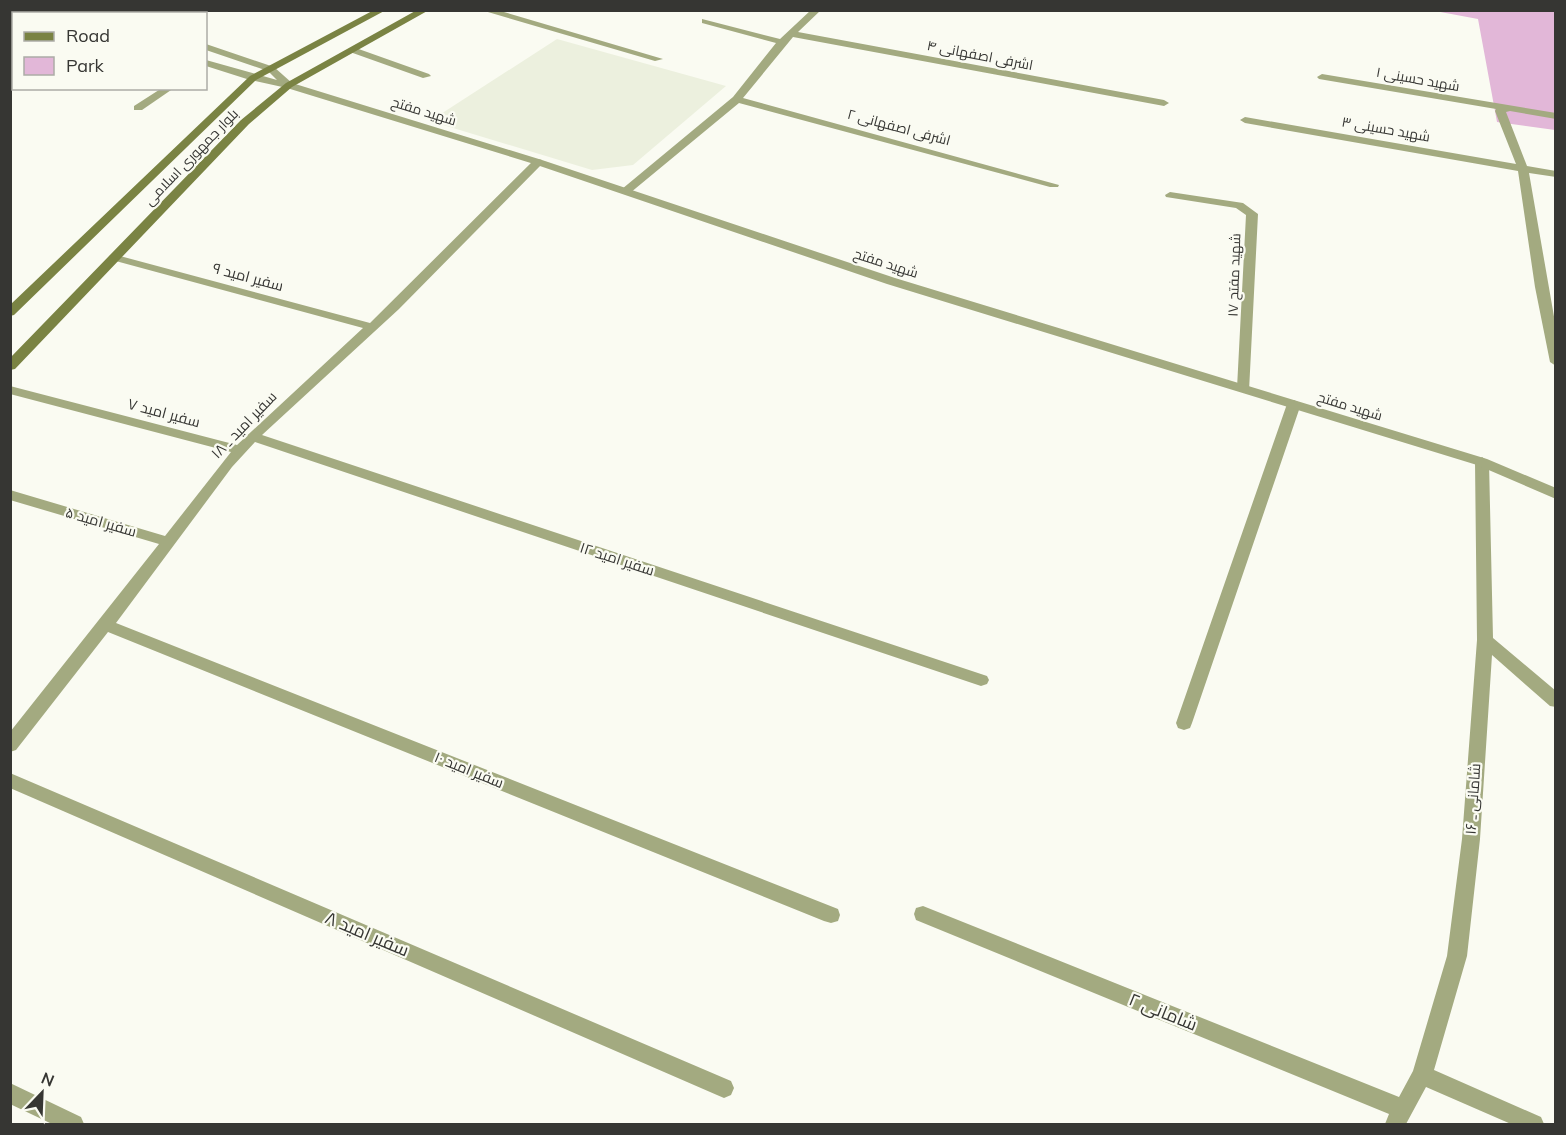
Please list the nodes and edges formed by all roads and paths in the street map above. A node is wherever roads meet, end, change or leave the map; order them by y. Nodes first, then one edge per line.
1 (382, 10) edge
2 (426, 10) edge
3 (485, 10) edge
4 (817, 10) edge
5 (705, 21) dead end
6 (791, 34) junction
7 (782, 42) junction
8 (207, 47) edge
9 (353, 50) junction
10 (657, 59) dead end
11 (207, 64) edge
12 (271, 69) junction
13 (426, 76) dead end
14 (1322, 77) dead end
15 (253, 78) junction
16 (289, 85) junction
17 (166, 90) edge
18 (737, 99) junction
19 (1164, 103) dead end
20 (138, 108) dead end
21 (1509, 108) junction
22 (1556, 116) edge
23 (1245, 120) dead end
24 (538, 162) junction
25 (1523, 168) junction
26 (1556, 174) edge
27 (1054, 184) dead end
28 (626, 191) junction
29 (1170, 195) dead end
30 (116, 258) junction
31 (1541, 287) junction
32 (1556, 290) edge
33 (10, 312) edge
34 (372, 327) junction
35 (1556, 362) edge
36 (10, 366) edge
37 (1244, 388) junction
38 (10, 390) edge
39 (1294, 404) junction
40 (253, 437) junction
41 (241, 450) junction
42 (1482, 462) junction
43 (1556, 494) edge
44 (10, 495) edge
45 (169, 542) junction
46 (106, 626) junction
47 (1485, 640) junction
48 (981, 680) dead end
49 (1556, 701) edge
50 (1184, 723) dead end
51 (13, 738) edge
52 (10, 780) edge
53 (923, 914) dead end
54 (831, 915) dead end
55 (1422, 1075) junction
56 (724, 1088) dead end
57 (10, 1093) edge
58 (1399, 1117) edge
59 (74, 1125) edge
60 (1534, 1125) edge

1 - 12 main road, بلوار جمهوری اسلامی
2 - 9 main road, بلوار جمهوری اسلامی
3 - 10 street
4 - 6 street
5 - 7 street
6 - 7 street
6 - 19 street, اشرفی اصفهانی ۴
7 - 18 street
8 - 12 street
9 - 13 street
9 - 16 main road, بلوار جمهوری اسلامی
11 - 15 street, شهید مفتح
12 - 15 main road, بلوار جمهوری اسلامی
12 - 16 street
14 - 21 street, شهید حسینی ۱
15 - 16 street, شهید مفتح
15 - 33 main road, بلوار جمهوری اسلامی
16 - 24 street, شهید مفتح
16 - 30 main road, بلوار جمهوری اسلامی
17 - 20 street
18 - 27 street, اشرفی اصفهانی ۲
18 - 28 street
21 - 22 street, شهید حسینی ۱
21 - 25 street
23 - 25 street, شهید حسینی ۳
24 - 28 street, شهید مفتح
24 - 34 street, سفیر امید ـ ۱۸
25 - 26 street, شهید حسینی ۳
25 - 31 street
28 - 37 street, شهید مفتح
29 - 37 street, شهید مفتح ۱۷
30 - 34 street, سفیر امید ۹
30 - 36 main road, بلوار جمهوری اسلامی
31 - 32 street
31 - 35 street
34 - 40 street, سفیر امید ـ ۱۸
37 - 39 street, شهید مفتح
38 - 41 street, سفیر امید ۷
39 - 42 street, شهید مفتح
39 - 50 street
40 - 41 street, سفیر امید ـ ۱۸
40 - 48 street, سفیر امید ۱۲
41 - 45 street, سفیر امید ـ ۱۸
42 - 43 street, شهید مفتح
42 - 47 street, شامانی ـ ۱۶
44 - 45 street, سفیر امید ۵
45 - 46 street, سفیر امید ـ ۱۸
46 - 51 street, سفیر امید ـ ۱۸
46 - 54 street, سفیر امید ۱۰
47 - 49 street
47 - 55 street, شامانی ـ ۱۶
52 - 56 street, سفیر امید ۸
53 - 58 street, شامانی ۲
55 - 58 street, شامانی ـ ۱۶
55 - 60 street
57 - 59 street

